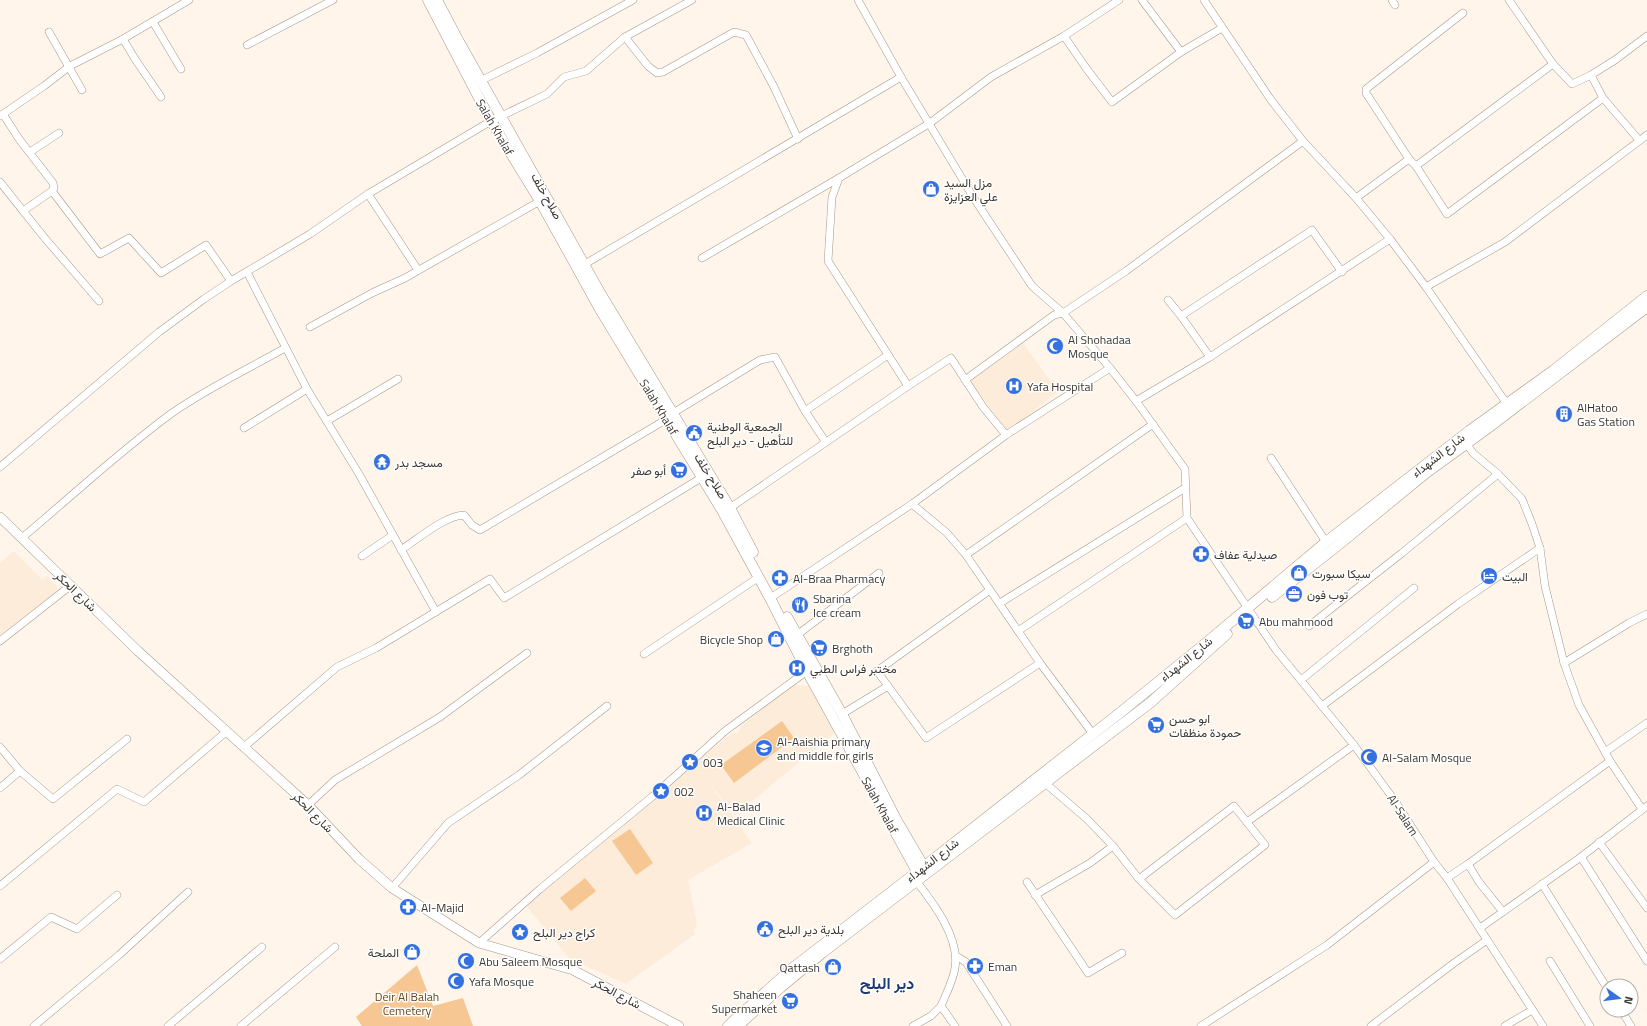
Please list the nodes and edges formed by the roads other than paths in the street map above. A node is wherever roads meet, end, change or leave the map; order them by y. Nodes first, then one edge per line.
1 (189, 0) edge
2 (333, 0) edge
3 (428, 0) edge
4 (437, 0) edge
5 (634, 0) edge
6 (692, 0) edge
7 (858, 0) edge
8 (1119, 0) edge
9 (1142, 0) edge
10 (1214, 0) edge
11 (1509, 0) edge
12 (1206, 2) edge
13 (1463, 13) dead end
14 (153, 22) junction
15 (1222, 28) junction
16 (49, 32) dead end
17 (1064, 36) junction
18 (1647, 36) edge
19 (625, 37) junction
20 (123, 39) junction
21 (247, 45) dead end
22 (1181, 52) junction
23 (1553, 64) junction
24 (70, 66) junction
25 (181, 69) dead end
26 (1591, 75) junction
27 (902, 77) junction
28 (480, 81) junction
29 (82, 90) dead end
30 (161, 98) dead end
31 (1603, 98) junction
32 (1, 115) edge
33 (501, 117) junction
34 (491, 122) junction
35 (930, 123) junction
36 (59, 133) dead end
37 (1647, 135) edge
38 (798, 139) junction
39 (1639, 140) junction
40 (1303, 141) junction
41 (30, 152) junction
42 (1409, 159) junction
43 (1416, 166) junction
44 (839, 178) junction
45 (1, 183) edge
46 (52, 191) junction
47 (368, 194) junction
48 (1356, 198) junction
49 (540, 201) junction
50 (23, 211) junction
51 (1390, 239) junction
52 (702, 258) dead end
53 (585, 264) junction
54 (418, 270) junction
55 (247, 272) junction
56 (1342, 272) junction
57 (231, 281) junction
58 (1426, 287) junction
59 (1647, 296) edge
60 (1168, 300) dead end
61 (99, 301) dead end
62 (1647, 307) edge
63 (1063, 313) junction
64 (1181, 316) junction
65 (310, 327) dead end
66 (285, 348) junction
67 (888, 355) junction
68 (1210, 357) junction
69 (1110, 368) junction
70 (398, 379) dead end
71 (965, 380) junction
72 (908, 386) junction
73 (307, 389) junction
74 (1136, 401) junction
75 (1509, 407) junction
76 (805, 411) junction
77 (670, 416) junction
78 (327, 421) junction
79 (1152, 424) junction
80 (244, 428) dead end
81 (1006, 435) junction
82 (825, 441) junction
83 (1466, 443) junction
84 (1271, 458) dead end
85 (0, 467) edge
86 (1498, 474) junction
87 (701, 478) junction
88 (1185, 488) junction
89 (912, 504) junction
90 (727, 510) junction
91 (0, 517) edge
92 (1187, 518) junction
93 (393, 535) junction
94 (23, 537) junction
95 (1326, 542) junction
96 (1540, 548) junction
97 (401, 550) junction
98 (966, 555) junction
99 (362, 556) dead end
100 (879, 573) dead end
101 (759, 577) junction
102 (70, 586) junction
103 (1414, 588) dead end
104 (990, 590) junction
105 (775, 595) junction
106 (1000, 603) junction
107 (1249, 610) junction
108 (436, 612) junction
109 (1647, 614) edge
110 (1309, 626) dead end
111 (1018, 631) junction
112 (797, 635) junction
113 (0, 641) edge
114 (527, 653) dead end
115 (644, 654) dead end
116 (1040, 663) junction
117 (1564, 663) junction
118 (807, 671) junction
119 (1301, 680) junction
120 (888, 686) junction
121 (607, 706) dead end
122 (1322, 706) junction
123 (842, 714) junction
124 (1647, 723) edge
125 (228, 731) junction
126 (1093, 734) junction
127 (127, 739) dead end
128 (1354, 745) junction
129 (0, 747) edge
130 (244, 747) junction
131 (1605, 752) junction
132 (1610, 761) junction
133 (20, 772) junction
134 (1045, 783) junction
135 (0, 788) edge
136 (308, 805) junction
137 (1645, 808) edge
138 (1247, 822) junction
139 (1599, 842) junction
140 (1113, 846) junction
141 (1581, 857) junction
142 (1434, 862) junction
143 (1468, 864) junction
144 (921, 874) junction
145 (1447, 878) junction
146 (1139, 879) junction
147 (1027, 882) dead end
148 (1542, 884) junction
149 (0, 886) edge
150 (392, 888) junction
151 (188, 892) dead end
152 (117, 895) dead end
153 (1035, 895) junction
154 (1647, 908) edge
155 (1503, 912) junction
156 (1480, 928) junction
157 (1488, 940) junction
158 (479, 943) junction
159 (262, 947) dead end
160 (335, 947) dead end
161 (1122, 953) dead end
162 (956, 956) junction
163 (0, 959) edge
164 (1550, 961) dead end
165 (1647, 961) edge
166 (1601, 978) edge
167 (941, 1006) junction
168 (1532, 1010) junction
169 (731, 1025) edge
170 (34, 1026) edge
171 (168, 1026) edge
172 (241, 1026) edge
173 (678, 1026) edge
174 (914, 1026) edge
175 (955, 1026) edge
176 (1007, 1026) edge
177 (1201, 1026) edge
178 (1371, 1026) edge
179 (1505, 1026) edge
180 (1543, 1026) edge
181 (1590, 1026) edge

1 - 14 street
2 - 21 street
3 - 34 main road, Salah Khalaf
4 - 28 main road, صلاح خلف
5 - 28 street
6 - 19 street
7 - 27 street
8 - 17 street
9 - 22 street
10 - 12 street
11 - 23 street
12 - 15 street
13 - 42 street
14 - 20 street
14 - 25 street
15 - 22 street
15 - 40 street
16 - 24 street
17 - 22 street
17 - 35 street
18 - 26 street
19 - 33 street
19 - 38 street
20 - 24 street
20 - 30 street
23 - 26 street
23 - 43 street
24 - 29 street
24 - 32 street
26 - 31 street
27 - 35 street
27 - 38 street
28 - 33 main road, صلاح خلف
31 - 39 street
31 - 43 street
32 - 41 street
33 - 34 street
33 - 53 main road, صلاح خلف
34 - 47 street
34 - 49 main road, Salah Khalaf
35 - 44 street
35 - 63 street
36 - 41 street
37 - 39 street
38 - 53 street
39 - 58 street
40 - 48 street
40 - 63 street
41 - 46 street
42 - 43 street
42 - 48 street
44 - 52 street
44 - 67 street
45 - 50 street
46 - 50 street
46 - 57 street
47 - 54 street
47 - 55 street
48 - 51 street
49 - 54 street
49 - 77 main road, Salah Khalaf
50 - 61 street
51 - 56 street
51 - 58 street
53 - 77 main road, صلاح خلف
54 - 65 street
55 - 57 street
55 - 66 street
56 - 64 street
56 - 68 street
57 - 85 street
58 - 75 street
59 - 75 main road, شارع الشهداء
60 - 64 street
62 - 75 main road, شارع الشهداء
63 - 69 street
63 - 71 street
64 - 68 street
66 - 73 street
66 - 94 street
67 - 72 street
67 - 76 street
68 - 74 street
69 - 74 street
69 - 81 street
70 - 78 street
71 - 72 street
71 - 81 street
72 - 82 street
73 - 78 street
73 - 80 street
74 - 79 street
75 - 83 main road, شارع الشهداء
75 - 95 main road, شارع الشهداء
76 - 77 street
76 - 82 street
77 - 87 main road, Salah Khalaf
77 - 90 main road, صلاح خلف
77 - 97 street
78 - 93 street
79 - 88 street
79 - 98 street
81 - 89 street
82 - 90 street
83 - 86 street
83 - 107 main road, شارع الشهداء
84 - 95 street
86 - 96 street
86 - 110 street
87 - 90 main road, Salah Khalaf
87 - 108 street
88 - 92 street
88 - 106 street
89 - 98 street
89 - 105 street
90 - 101 main road, Salah Khalaf
90 - 105 main road, صلاح خلف
91 - 94 street, شارع الحكر
92 - 107 street, Al-Salam
92 - 111 street
93 - 97 street
93 - 99 street
94 - 102 street, شارع الحكر
95 - 107 main road, شارع الشهداء
96 - 117 street
96 - 122 street
97 - 108 street
98 - 104 street
100 - 112 street
101 - 115 street
101 - 118 main road, Salah Khalaf
102 - 113 street
102 - 125 street, شارع الحكر
103 - 119 street
104 - 106 street
104 - 120 street
105 - 112 main road, صلاح خلف
106 - 111 street
107 - 119 street, Al-Salam
107 - 126 main road, شارع الشهداء
107 - 134 main road, شارع الشهداء
108 - 130 street
109 - 117 street
111 - 116 street
112 - 123 main road, صلاح خلف
114 - 136 street
116 - 120 street
116 - 126 street
117 - 131 street
118 - 144 main road, Salah Khalaf
118 - 158 street
119 - 122 street, Al-Salam
120 - 123 street
121 - 150 street
122 - 128 street, Al-Salam
123 - 144 main road, صلاح خلف
124 - 131 street
125 - 130 street, شارع الحكر
125 - 149 street
126 - 144 main road, شارع الشهداء
127 - 133 street
128 - 138 street
128 - 142 street, Al-Salam
129 - 133 street
130 - 136 street, شارع الحكر
131 - 132 street
132 - 137 street
132 - 143 street
133 - 135 street
134 - 140 street
134 - 144 main road, شارع الشهداء
136 - 150 street, شارع الحكر
137 - 139 street
138 - 146 street
138 - 146 street
139 - 141 street
139 - 154 street
140 - 146 street
140 - 153 street
141 - 148 street
141 - 165 street
142 - 145 street, Al-Salam
142 - 177 street
143 - 145 street
143 - 155 street
144 - 162 street
144 - 169 main road, شارع الشهداء
145 - 156 street, Al-Salam
147 - 153 street
148 - 155 street
148 - 166 street
150 - 158 street, شارع الحكر
151 - 170 street
152 - 163 street
153 - 161 street
155 - 156 street
156 - 157 street, Al-Salam
157 - 168 street, Al-Salam
157 - 178 street
158 - 173 street, شارع الحكر
159 - 171 street
160 - 172 street
162 - 167 street
162 - 176 street
164 - 181 street
167 - 174 street
167 - 175 street
168 - 179 street
168 - 180 street, Al-Salam

